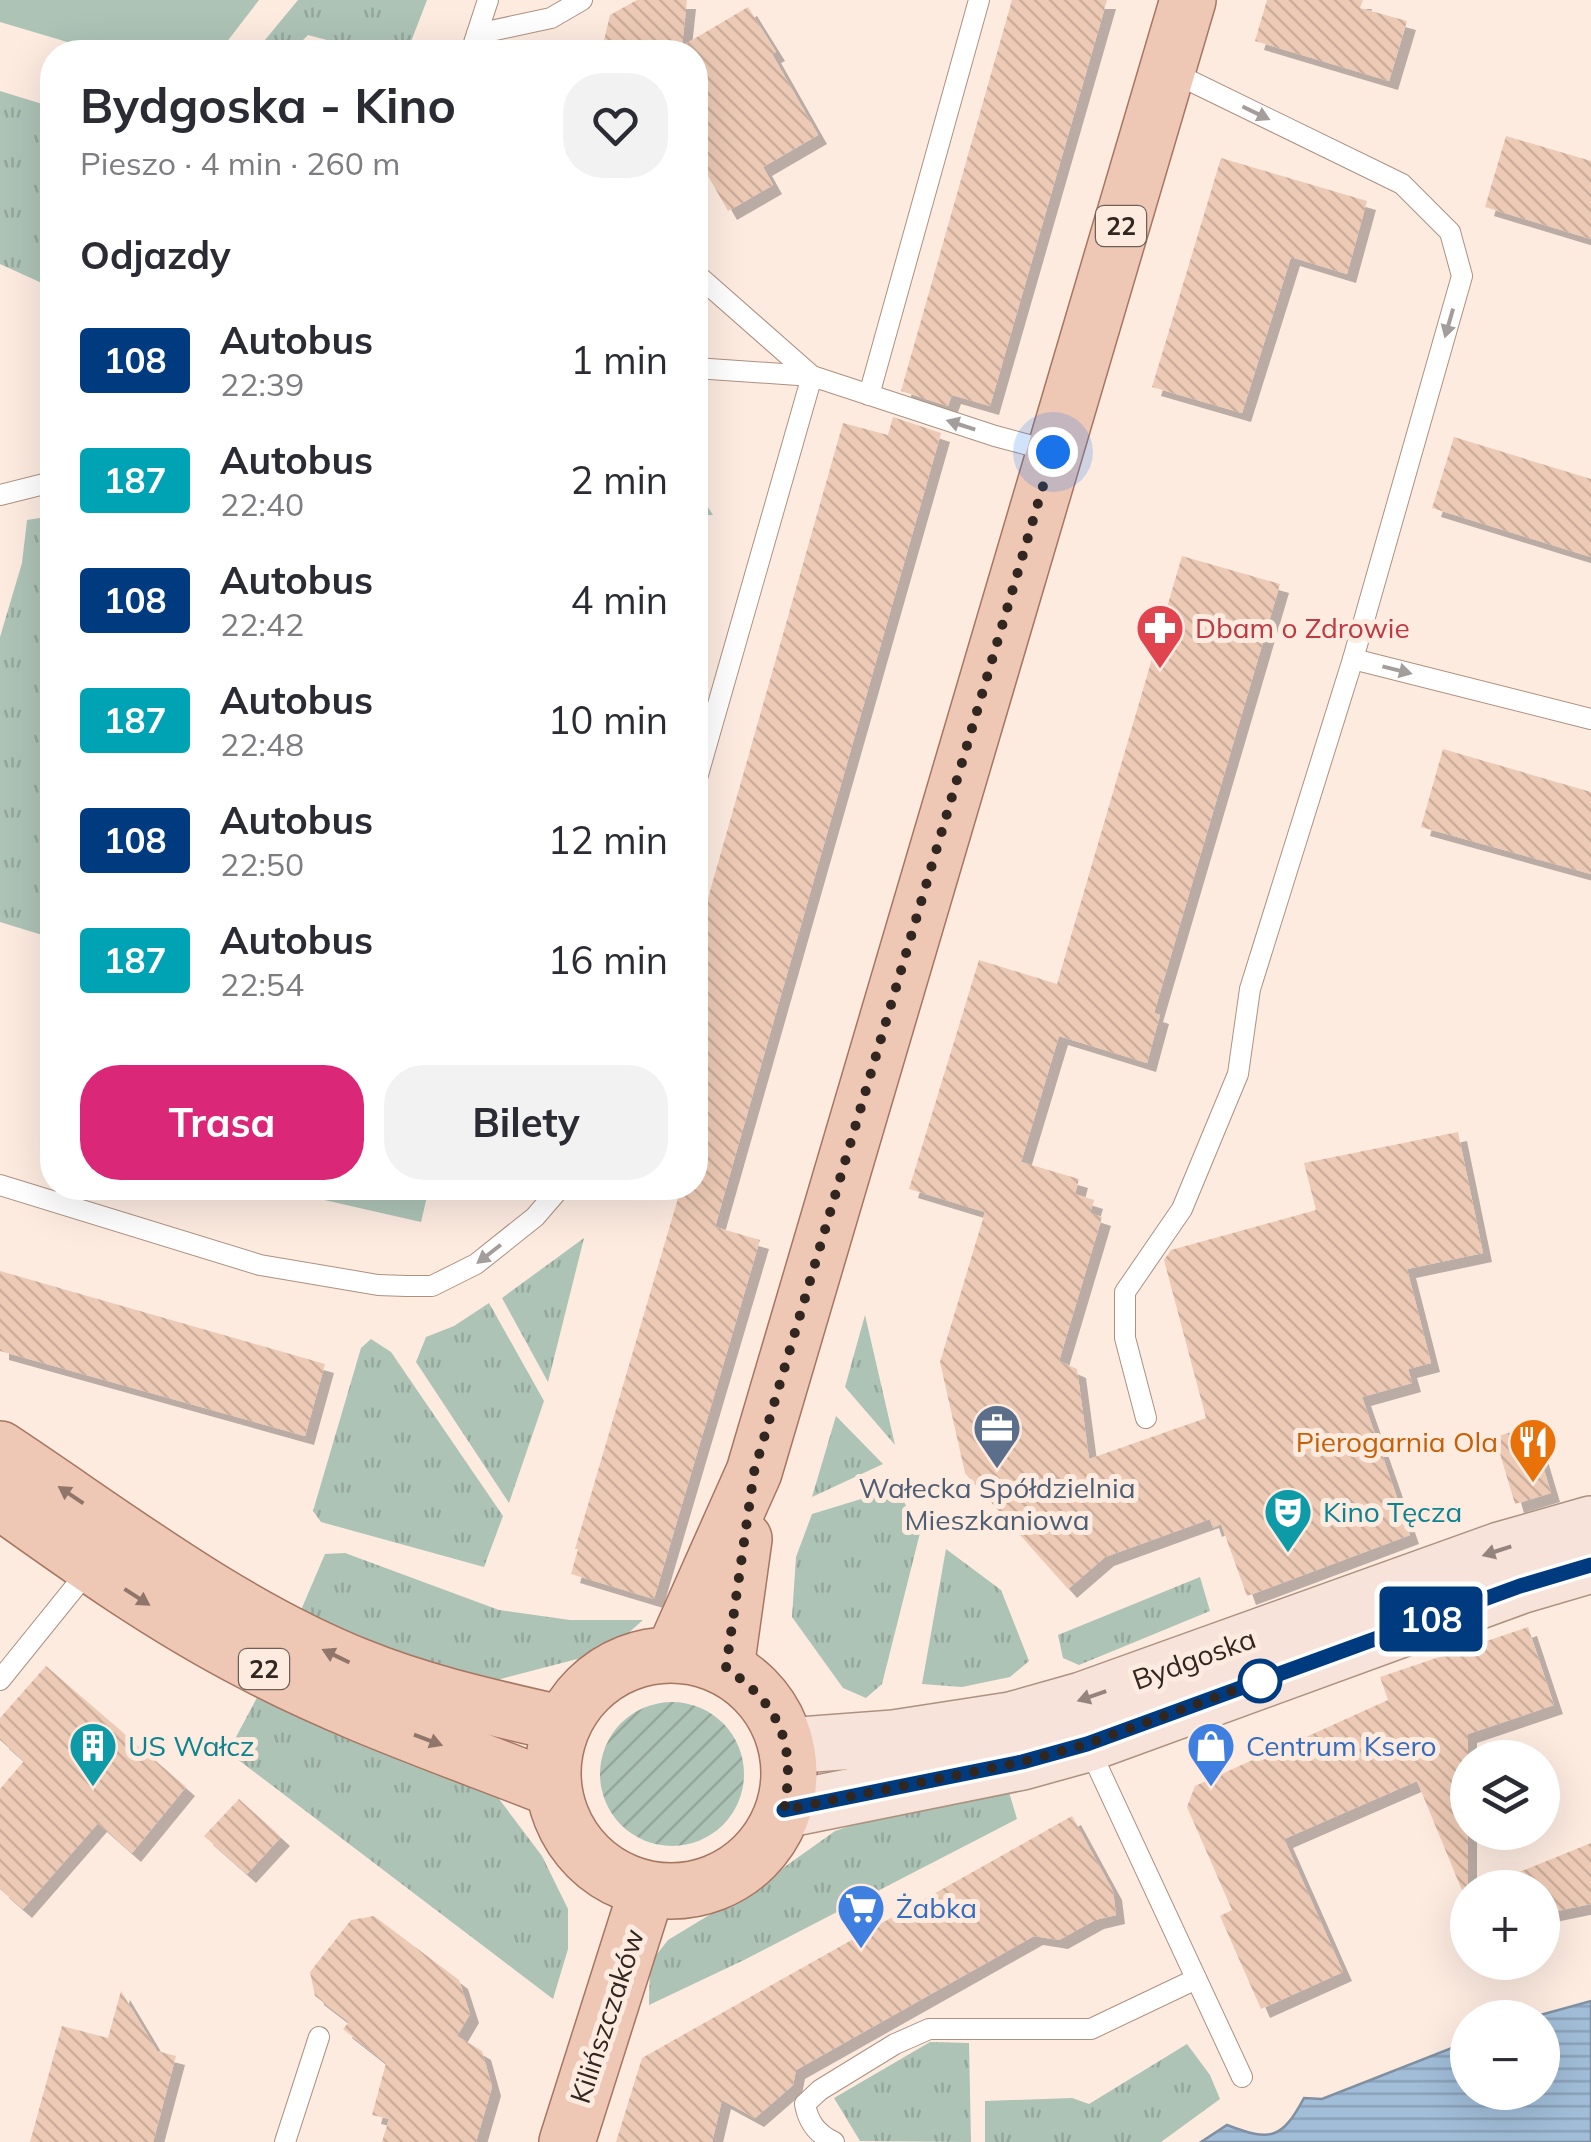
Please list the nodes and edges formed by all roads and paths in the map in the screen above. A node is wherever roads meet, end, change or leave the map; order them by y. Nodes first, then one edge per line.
1 (488, 0) edge
2 (582, 0) edge
3 (979, 0) edge
4 (1188, 0) edge
5 (475, 40) edge
6 (483, 40) edge
7 (1168, 70) junction
8 (708, 284) edge
9 (708, 369) edge
10 (812, 376) junction
11 (869, 395) junction
12 (1053, 452) junction
13 (40, 485) edge
14 (0, 494) edge
15 (1353, 659) junction
16 (1591, 719) edge
17 (708, 740) edge
18 (0, 1184) edge
19 (40, 1197) edge
20 (51, 1200) edge
21 (550, 1200) edge
22 (1146, 1418) dead end
23 (0, 1449) edge
24 (754, 1472) junction
25 (0, 1501) edge
26 (1591, 1524) edge
27 (107, 1548) junction
28 (1591, 1565) edge
29 (673, 1654) junction
30 (726, 1668) junction
31 (0, 1680) edge
32 (563, 1724) junction
33 (1087, 1744) junction
34 (787, 1746) junction
35 (553, 1789) junction
36 (784, 1810) junction
37 (647, 1890) junction
38 (1194, 1980) junction
39 (319, 2037) dead end
40 (1242, 2077) dead end
41 (285, 2142) edge
42 (568, 2142) edge
43 (834, 2142) edge

1 - 5 lane
2 - 6 lane
3 - 11 lane
4 - 7 main road, 22
7 - 12 main road, 22
7 -> 15 lane
8 - 10 lane
9 - 10 lane
10 - 11 lane
10 - 17 lane
12 -> 11 lane
12 - 24 main road, 22
13 - 14 lane
15 -> 16 lane
15 - 22 lane
19 -> 18 lane
21 -> 20 lane
27 -> 23 main road, 22
24 - 29 main road, 22
24 - 30 main road, 22
25 - 27 main road, 22
26 -> 34 street, Bydgoska
27 - 31 lane
32 -> 27 main road, 22
27 -> 35 main road, 22
28 - 33 street, Bydgoska
29 - 30 main road
29 - 32 main road
30 - 34 main road
32 - 35 main road
33 - 36 street, Bydgoska
33 - 38 lane
34 - 36 main road
35 - 37 main road
36 - 37 main road
37 - 42 main road, Kilińszczaków
38 - 40 lane
38 - 43 lane
39 - 41 lane

